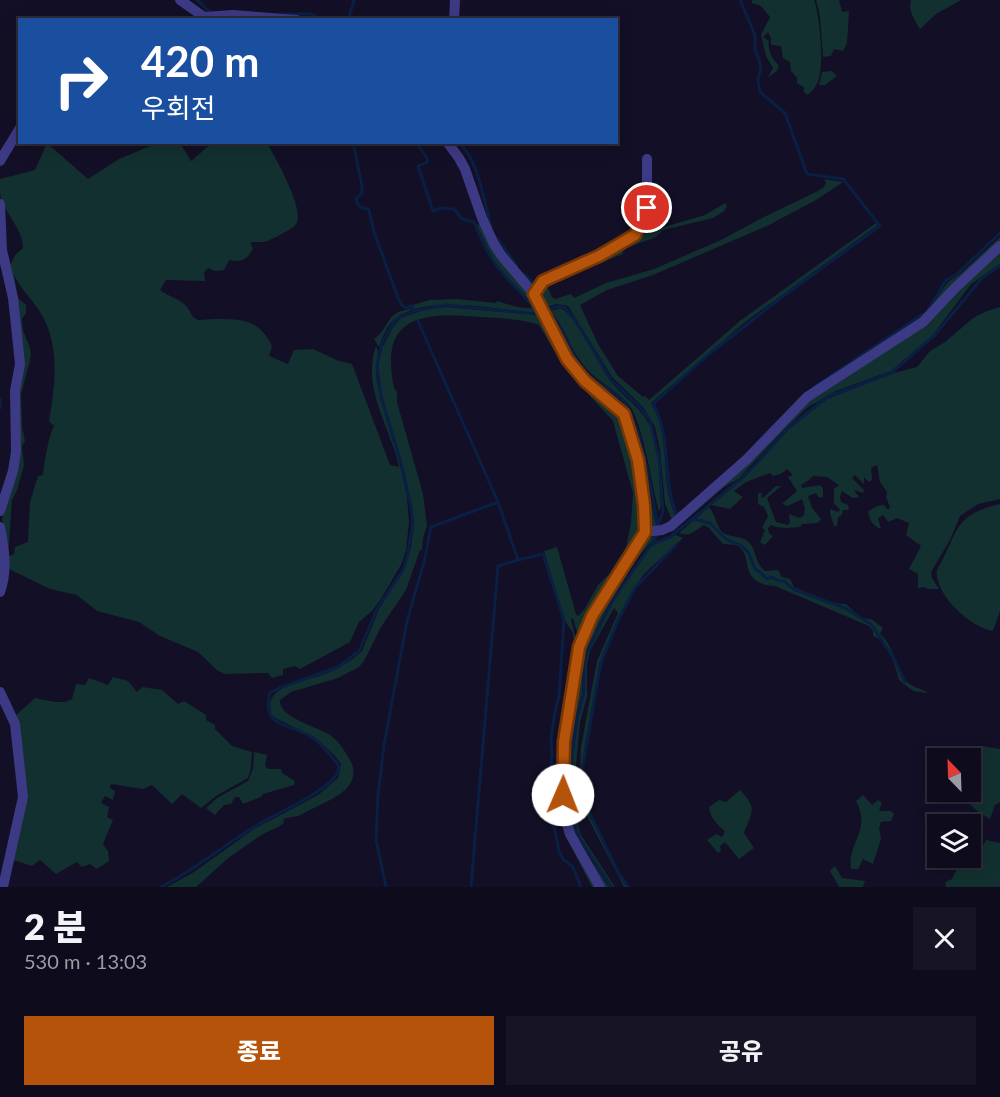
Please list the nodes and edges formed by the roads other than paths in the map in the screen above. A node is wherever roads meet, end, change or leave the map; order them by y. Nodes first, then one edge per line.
1 (180, 0) edge
2 (455, 0) edge
3 (199, 18) edge
4 (271, 18) edge
5 (454, 18) edge
6 (18, 131) edge
7 (448, 144) edge
8 (647, 159) dead end
9 (0, 161) edge
10 (0, 204) edge
11 (1000, 246) edge
12 (534, 294) junction
13 (0, 511) edge
14 (0, 527) edge
15 (645, 532) junction
16 (0, 592) edge
17 (0, 692) edge
18 (3, 887) edge
19 (600, 887) edge

1 - 3 street
2 - 5 street
3 - 4 street
6 - 9 street
7 - 12 street
8 - 12 street
10 - 13 street
11 - 15 street
12 - 15 street
14 - 16 street
15 - 19 street
17 - 18 street

